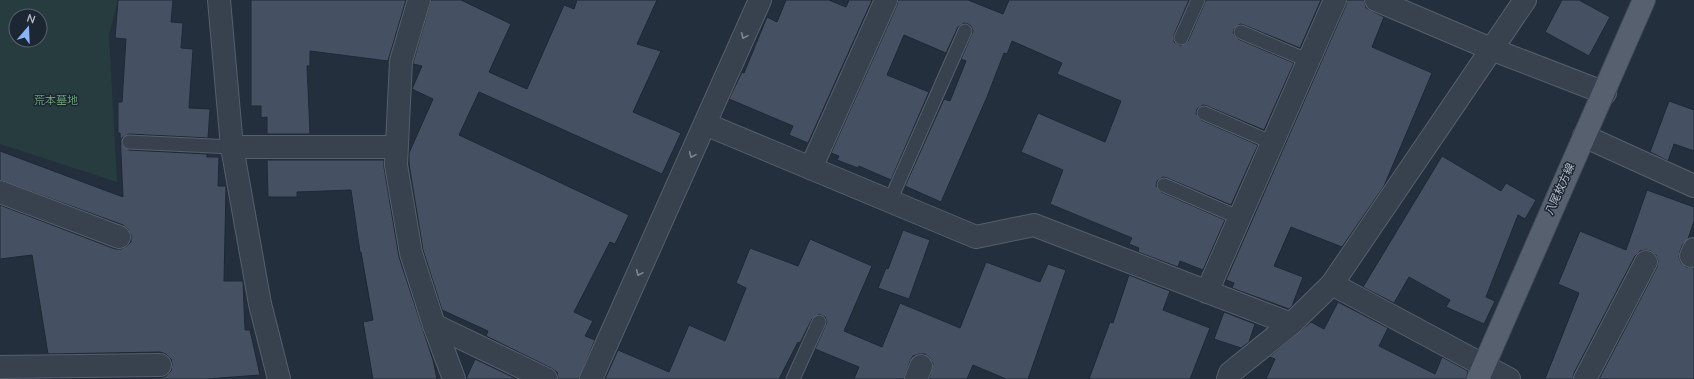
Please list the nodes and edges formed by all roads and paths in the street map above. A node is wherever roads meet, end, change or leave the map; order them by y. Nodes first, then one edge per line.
1 (219, 0) edge
2 (419, 0) edge
3 (760, 0) edge
4 (886, 0) edge
5 (1198, 0) edge
6 (1335, 0) edge
7 (1376, 0) edge
8 (1525, 0) edge
9 (1644, 0) edge
10 (965, 31) dead end
11 (1241, 32) dead end
12 (1181, 38) dead end
13 (1491, 48) junction
14 (1309, 61) junction
15 (1605, 93) junction
16 (1204, 114) dead end
17 (705, 124) junction
18 (1584, 136) junction
19 (129, 142) dead end
20 (1273, 143) junction
21 (232, 146) junction
22 (396, 147) junction
23 (811, 168) junction
24 (1164, 185) dead end
25 (1694, 186) edge
26 (0, 192) edge
27 (890, 201) junction
28 (1240, 218) junction
29 (119, 237) dead end
30 (1646, 262) dead end
31 (1332, 284) junction
32 (1207, 292) junction
33 (819, 322) dead end
34 (1291, 324) junction
35 (434, 325) junction
36 (160, 365) dead end
37 (0, 367) edge
38 (1481, 372) edge
39 (279, 379) edge
40 (454, 379) edge
41 (546, 379) edge
42 (591, 379) edge
43 (793, 379) edge
44 (1228, 379) edge
45 (1509, 379) edge
46 (1585, 379) edge

1 - 21 street
2 - 22 street
3 -> 17 street
4 - 23 street
5 - 12 lane
6 - 14 street
7 - 13 street
8 - 13 street
9 - 15 main road, 八尾枚方線
10 - 27 lane
11 - 14 lane
13 - 15 street
13 - 31 street
14 - 20 street
15 - 18 main road, 八尾枚方線
16 - 20 lane
17 - 23 street
17 -> 42 street
18 - 25 street
18 - 38 main road, 八尾枚方線
19 - 21 lane
20 - 28 street
21 - 22 street
21 - 39 street
22 - 35 street
23 - 27 street
24 - 28 lane
26 - 29 street
27 - 32 street
28 - 32 street
30 - 46 street
31 - 34 street
31 - 38 street
32 - 34 street
33 - 43 lane
34 - 44 street
35 - 40 street
35 - 41 street
36 - 37 street
38 - 45 street

